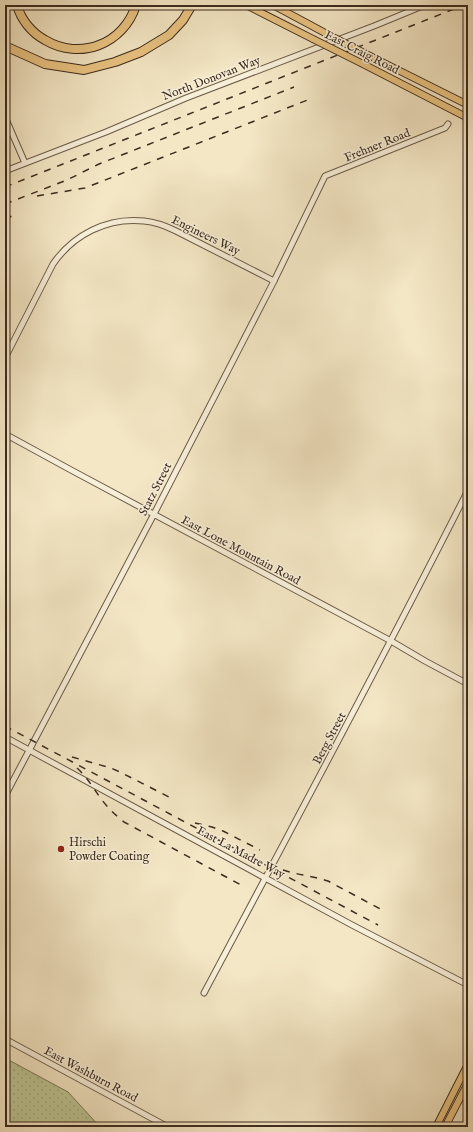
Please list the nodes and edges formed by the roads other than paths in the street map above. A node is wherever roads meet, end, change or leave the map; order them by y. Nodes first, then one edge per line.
1 (17, 5) edge
2 (136, 5) edge
3 (192, 5) edge
4 (246, 5) edge
5 (273, 5) edge
6 (425, 5) edge
7 (5, 46) edge
8 (468, 106) edge
9 (5, 116) edge
10 (468, 118) edge
11 (448, 124) dead end
12 (25, 164) junction
13 (5, 171) edge
14 (320, 189) joint
15 (274, 281) junction
16 (5, 358) edge
17 (5, 434) edge
18 (468, 490) edge
19 (154, 514) junction
20 (391, 641) junction
21 (468, 684) edge
22 (5, 736) edge
23 (30, 749) junction
24 (5, 796) edge
25 (266, 877) junction
26 (468, 985) edge
27 (204, 993) dead end
28 (5, 1039) edge
29 (468, 1064) edge
30 (468, 1083) edge
31 (168, 1127) edge
32 (436, 1127) edge
33 (445, 1127) edge

1 - 2 highway
3 - 7 highway
4 - 10 main road, East Craig Road, bridge
5 - 8 main road, East Craig Road, bridge
6 - 12 street, North Donovan Way
9 - 12 street
11 - 14 street, Frehner Road
12 - 13 street, North Donovan Way
14 - 15 street, Statz Street
15 - 16 street, Engineers Way
15 - 19 street, Statz Street
17 - 19 street, East Lone Mountain Road
18 - 20 street, Berg Street
19 - 20 street, East Lone Mountain Road
19 - 23 street, Statz Street
20 - 21 street, East Lone Mountain Road
20 - 25 street, Berg Street
22 - 23 street, East La Madre Way
23 - 24 street, Statz Street
23 - 25 street, East La Madre Way
25 - 26 street, East La Madre Way
25 - 27 street, Berg Street
28 - 31 street, East Washburn Road
29 - 32 main road
30 - 33 main road

